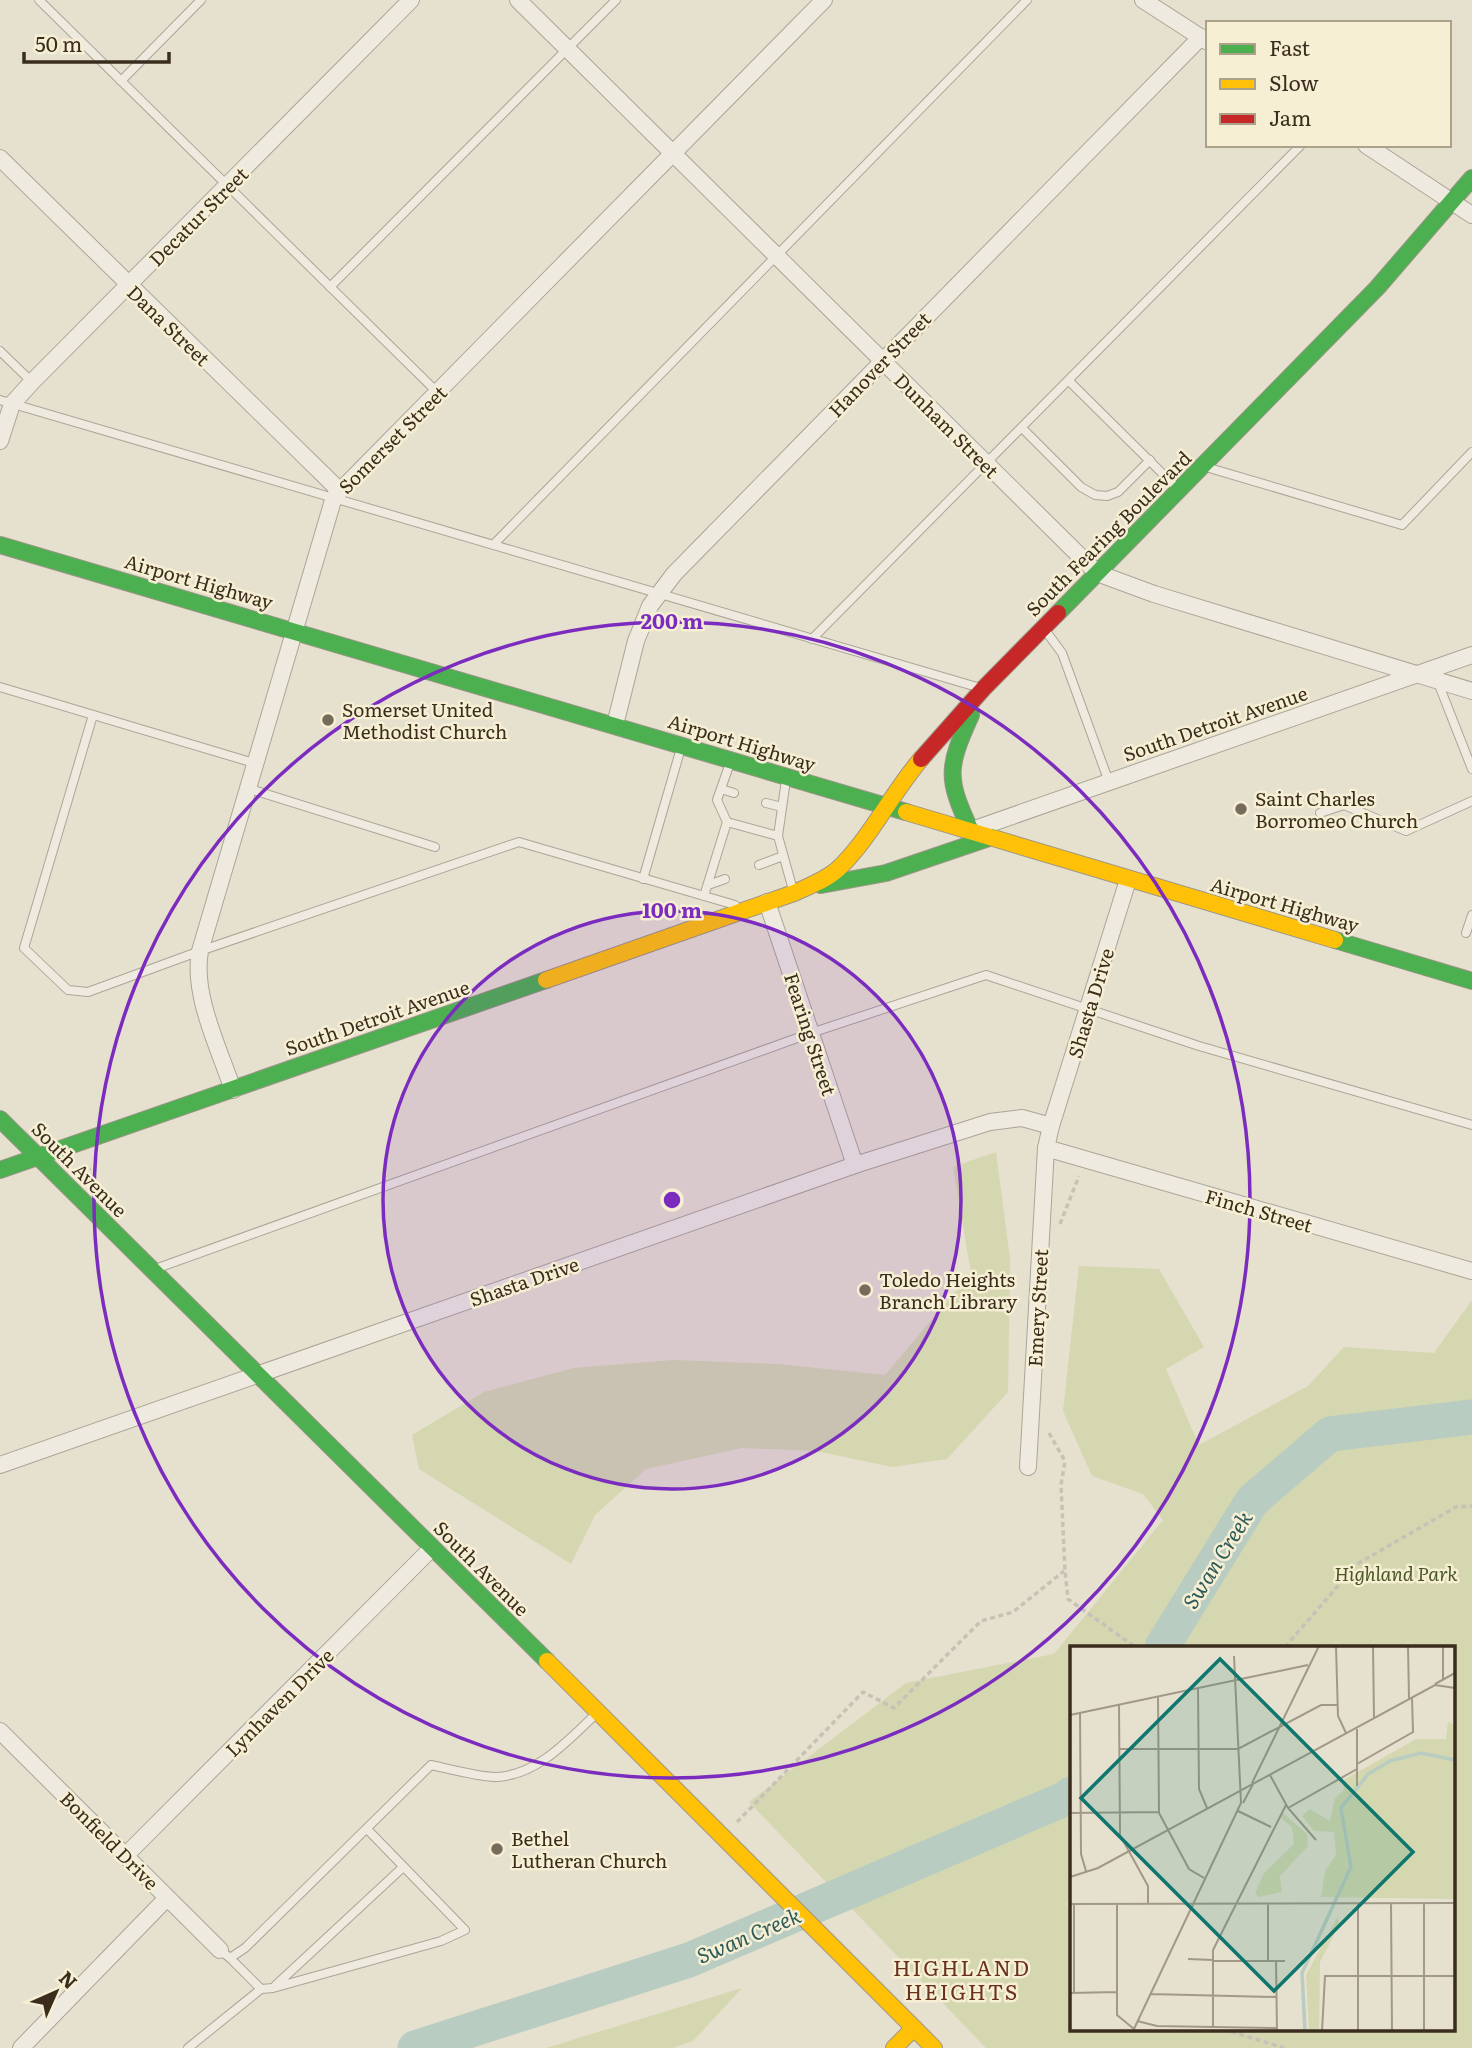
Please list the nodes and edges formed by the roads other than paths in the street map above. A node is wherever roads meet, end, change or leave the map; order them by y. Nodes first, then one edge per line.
1 (39, 0) edge
2 (201, 0) edge
3 (411, 0) edge
4 (518, 0) edge
5 (616, 0) edge
6 (824, 0) edge
7 (1027, 0) edge
8 (1143, 0) edge
9 (1204, 40) edge
10 (568, 49) junction
11 (121, 81) junction
12 (1299, 147) edge
13 (1369, 147) edge
14 (673, 153) junction
15 (0, 158) edge
16 (1472, 178) edge
17 (228, 186) junction
18 (1453, 202) junction
19 (1472, 215) edge
20 (777, 257) junction
21 (129, 286) junction
22 (330, 287) junction
23 (0, 351) edge
24 (882, 361) junction
25 (1069, 381) junction
26 (32, 382) junction
27 (438, 393) junction
28 (6, 402) edge
29 (1022, 428) junction
30 (0, 441) edge
31 (1472, 452) edge
32 (1150, 460) junction
33 (986, 464) junction
34 (1203, 467) junction
35 (1180, 490) junction
36 (337, 494) junction
37 (0, 545) edge
38 (493, 545) junction
39 (1097, 573) junction
40 (658, 594) junction
41 (1044, 627) junction
42 (293, 630) junction
43 (812, 639) junction
44 (1472, 655) edge
45 (1418, 674) junction
46 (1437, 680) junction
47 (0, 687) edge
48 (983, 689) junction
49 (1472, 691) edge
50 (93, 715) junction
51 (615, 725) junction
52 (682, 746) junction
53 (731, 760) junction
54 (254, 763) junction
55 (1472, 769) edge
56 (787, 778) junction
57 (1109, 782) junction
58 (247, 789) junction
59 (721, 789) junction
60 (734, 793) dead end
61 (1472, 801) edge
62 (766, 803) dead end
63 (782, 807) junction
64 (884, 807) junction
65 (1320, 813) dead end
66 (727, 822) junction
67 (971, 831) junction
68 (778, 836) junction
69 (992, 837) junction
70 (435, 847) dead end
71 (783, 856) junction
72 (759, 865) dead end
73 (725, 878) dead end
74 (643, 879) junction
75 (1128, 880) junction
76 (708, 885) junction
77 (801, 890) junction
78 (704, 896) junction
79 (767, 902) junction
80 (746, 909) junction
81 (1472, 915) edge
82 (1466, 933) dead end
83 (200, 951) junction
84 (1472, 981) edge
85 (1088, 1010) junction
86 (811, 1033) junction
87 (233, 1090) junction
88 (0, 1119) edge
89 (1472, 1125) edge
90 (1051, 1126) junction
91 (1046, 1148) junction
92 (38, 1157) junction
93 (855, 1166) junction
94 (0, 1170) edge
95 (152, 1270) junction
96 (1472, 1271) edge
97 (257, 1374) junction
98 (0, 1465) edge
99 (1028, 1467) dead end
100 (432, 1548) junction
101 (598, 1712) junction
102 (0, 1731) edge
103 (367, 1829) junction
104 (125, 1856) junction
105 (401, 1867) junction
106 (167, 1898) junction
107 (225, 1954) junction
108 (273, 1988) junction
109 (261, 1989) junction
110 (914, 2028) junction
111 (21, 2048) edge
112 (188, 2048) edge
113 (894, 2048) edge
114 (934, 2048) edge

1 - 11 lane
2 - 11 lane
3 - 17 street, Decatur Street
4 - 10 street, Dunham Street
5 - 10 lane
6 - 14 street, Somerset Street
7 - 20 lane
8 - 9 street
9 - 24 street, Hanover Street
10 - 14 street, Dunham Street
10 - 22 lane
11 - 17 lane
12 - 25 lane
13 - 18 street
14 - 20 street, Dunham Street
14 - 27 street, Somerset Street
15 - 21 street, Dana Street
16 - 18 main road, South Fearing Boulevard
17 - 21 street, Decatur Street
17 - 22 lane
18 - 19 street
18 - 34 main road, South Fearing Boulevard
20 - 24 street, Dunham Street
20 - 38 lane
21 - 26 street, Decatur Street
21 - 36 street, Dana Street
22 - 27 lane
23 - 26 lane
24 - 33 street, Dunham Street
24 - 40 street, Hanover Street
25 - 29 lane
25 - 32 lane
26 - 28 street, Decatur Street
27 - 36 street, Somerset Street
28 - 30 street, Decatur Street
28 - 36 lane
29 - 32 lane
29 - 33 lane
31 - 34 lane
32 - 35 lane
33 - 39 street, Dunham Street
33 - 43 lane
34 - 35 main road, South Fearing Boulevard
35 - 39 main road, South Fearing Boulevard
36 - 38 lane
36 - 42 street, Somerset Street
37 - 42 main road, Airport Highway
38 - 40 lane
39 - 41 main road, South Fearing Boulevard
39 - 45 street, Dunham Street
40 - 43 lane
40 - 51 street, Hanover Street
41 - 48 main road, South Fearing Boulevard
41 - 57 lane
42 - 51 main road, Airport Highway
42 - 54 street, Somerset Street
43 - 48 lane
44 - 45 street, South Detroit Avenue
45 - 46 street, Dunham Street
45 - 57 street, South Detroit Avenue
46 - 49 street, Dunham Street
46 - 55 lane
47 - 50 lane
48 - 64 main road, South Fearing Boulevard
48 - 67 main road
50 - 54 lane
50 - 83 lane
51 - 52 main road, Airport Highway
52 - 53 main road, Airport Highway
52 - 74 lane
53 - 56 main road, Airport Highway
53 - 59 lane
54 - 58 street, Somerset Street
56 - 63 lane
56 - 64 main road, Airport Highway
57 - 67 street, South Detroit Avenue
58 - 70 lane
58 - 83 street, Somerset Street
59 - 60 lane
59 - 66 lane
61 - 65 lane
62 - 63 lane
63 - 68 lane
64 - 67 main road, Airport Highway
64 - 77 main road, South Fearing Boulevard
66 - 68 lane
66 - 76 lane
67 - 69 main road, Airport Highway
68 - 71 lane
69 - 75 main road, Airport Highway
69 - 77 main road
71 - 72 lane
71 - 77 lane
73 - 76 lane
74 - 78 lane
74 - 83 lane
75 - 84 main road, Airport Highway
75 - 85 street, Shasta Drive
76 - 78 lane
77 - 79 main road, South Fearing Boulevard
78 - 80 lane
79 - 80 main road, South Detroit Avenue
79 - 86 street, Fearing Street
80 - 87 main road, South Detroit Avenue
81 - 82 lane
83 - 87 street, Somerset Street
85 - 86 lane
85 - 89 lane
85 - 90 street, Shasta Drive
86 - 93 street, Fearing Street
86 - 95 lane
87 - 92 main road, South Detroit Avenue
88 - 92 main road, South Avenue
90 - 91 street, Shasta Drive
90 - 93 street, Shasta Drive
91 - 96 street, Finch Street
91 - 99 street, Emery Street
92 - 94 main road, South Detroit Avenue
92 - 95 main road, South Avenue
93 - 97 street, Shasta Drive
95 - 97 main road, South Avenue
97 - 98 street, Shasta Drive
97 - 100 main road, South Avenue
100 - 101 main road, South Avenue
100 - 104 street, Lynhaven Drive
101 - 103 lane
101 - 110 main road, South Avenue
102 - 104 street, Bonfield Drive
103 - 105 lane
103 - 107 lane
104 - 106 street, Bonfield Drive
105 - 108 lane
105 - 108 lane
106 - 107 street, Bonfield Drive
106 - 111 street
107 - 109 lane
108 - 109 lane
109 - 112 lane
110 - 113 main road
110 - 114 main road, South Avenue

